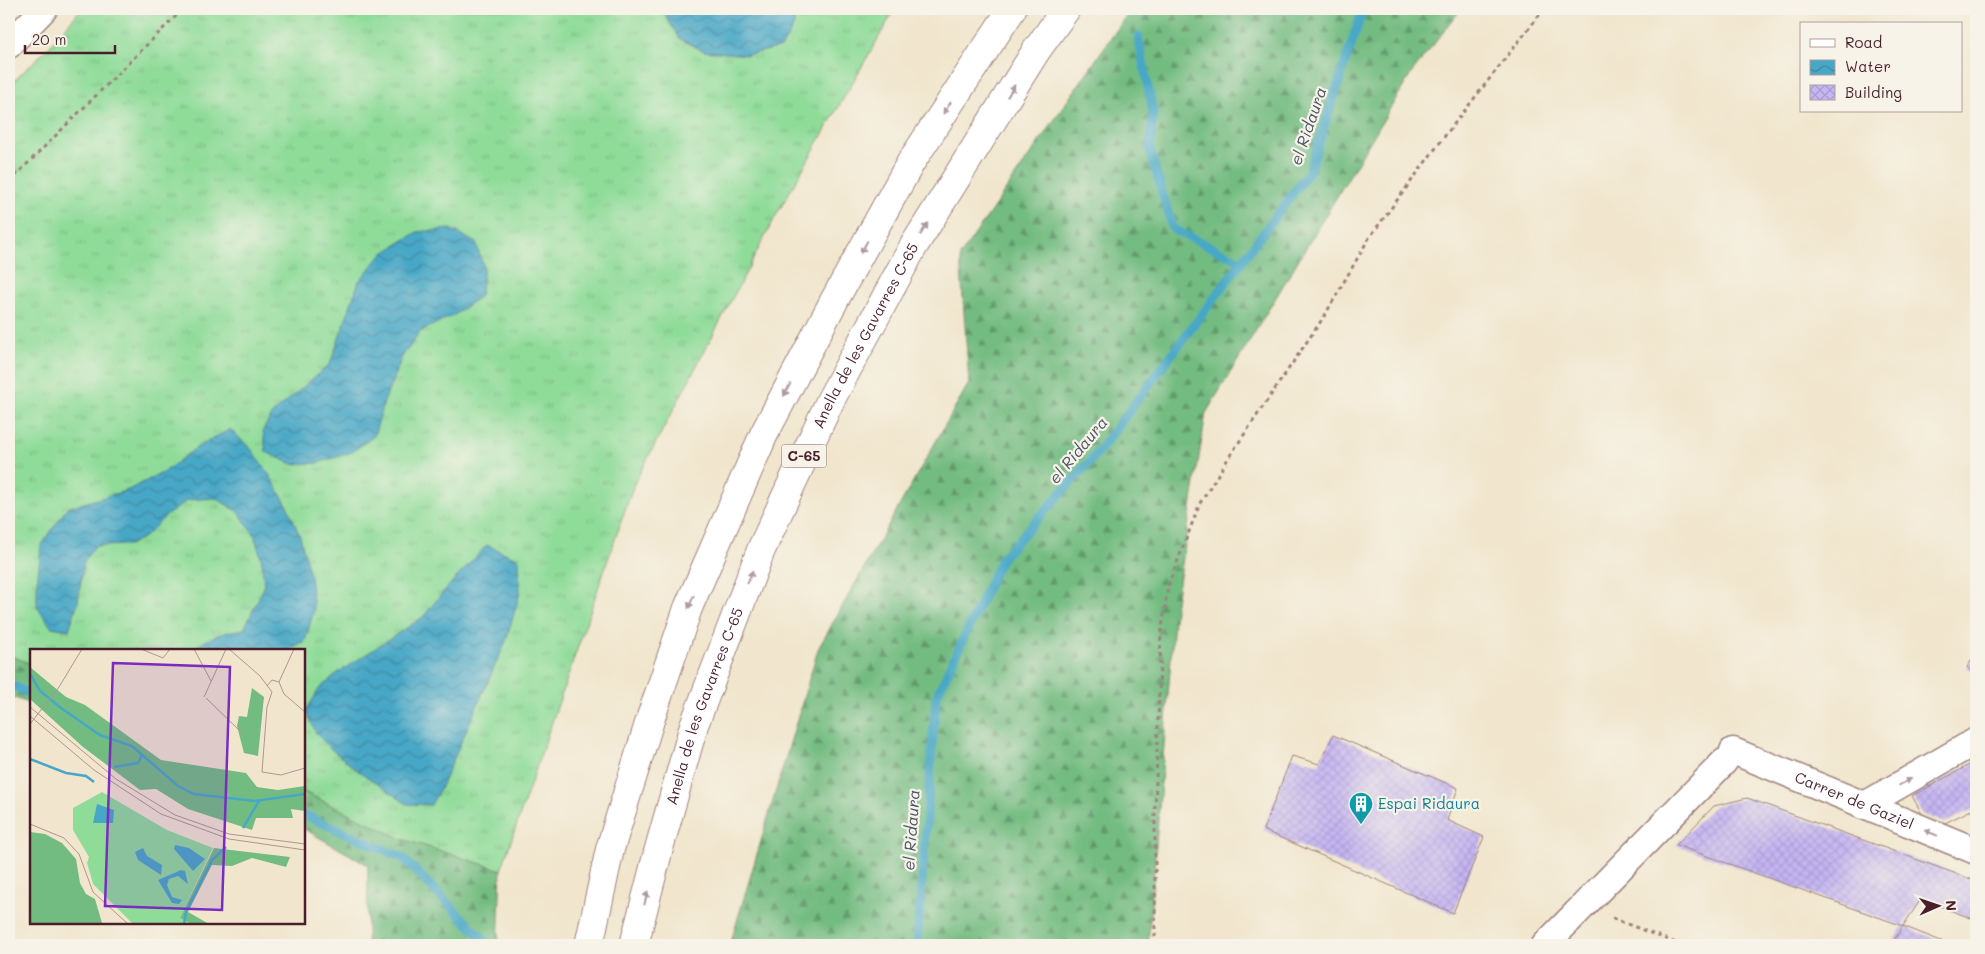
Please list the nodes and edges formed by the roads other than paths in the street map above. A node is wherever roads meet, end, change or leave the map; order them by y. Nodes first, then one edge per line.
1 (44, 9) edge
2 (1012, 9) edge
3 (1066, 9) edge
4 (9, 45) edge
5 (1976, 741) edge
6 (1863, 806) junction
7 (1976, 851) edge
8 (589, 945) edge
9 (634, 945) edge
10 (1544, 945) edge

1 - 4 street
2 -> 8 highway, C-65
9 -> 3 highway, Anella de les Gavarres C-65 / C-65
6 -> 5 street
7 -> 6 street, Carrer de Gaziel
6 - 10 street, Carrer de Gaziel

